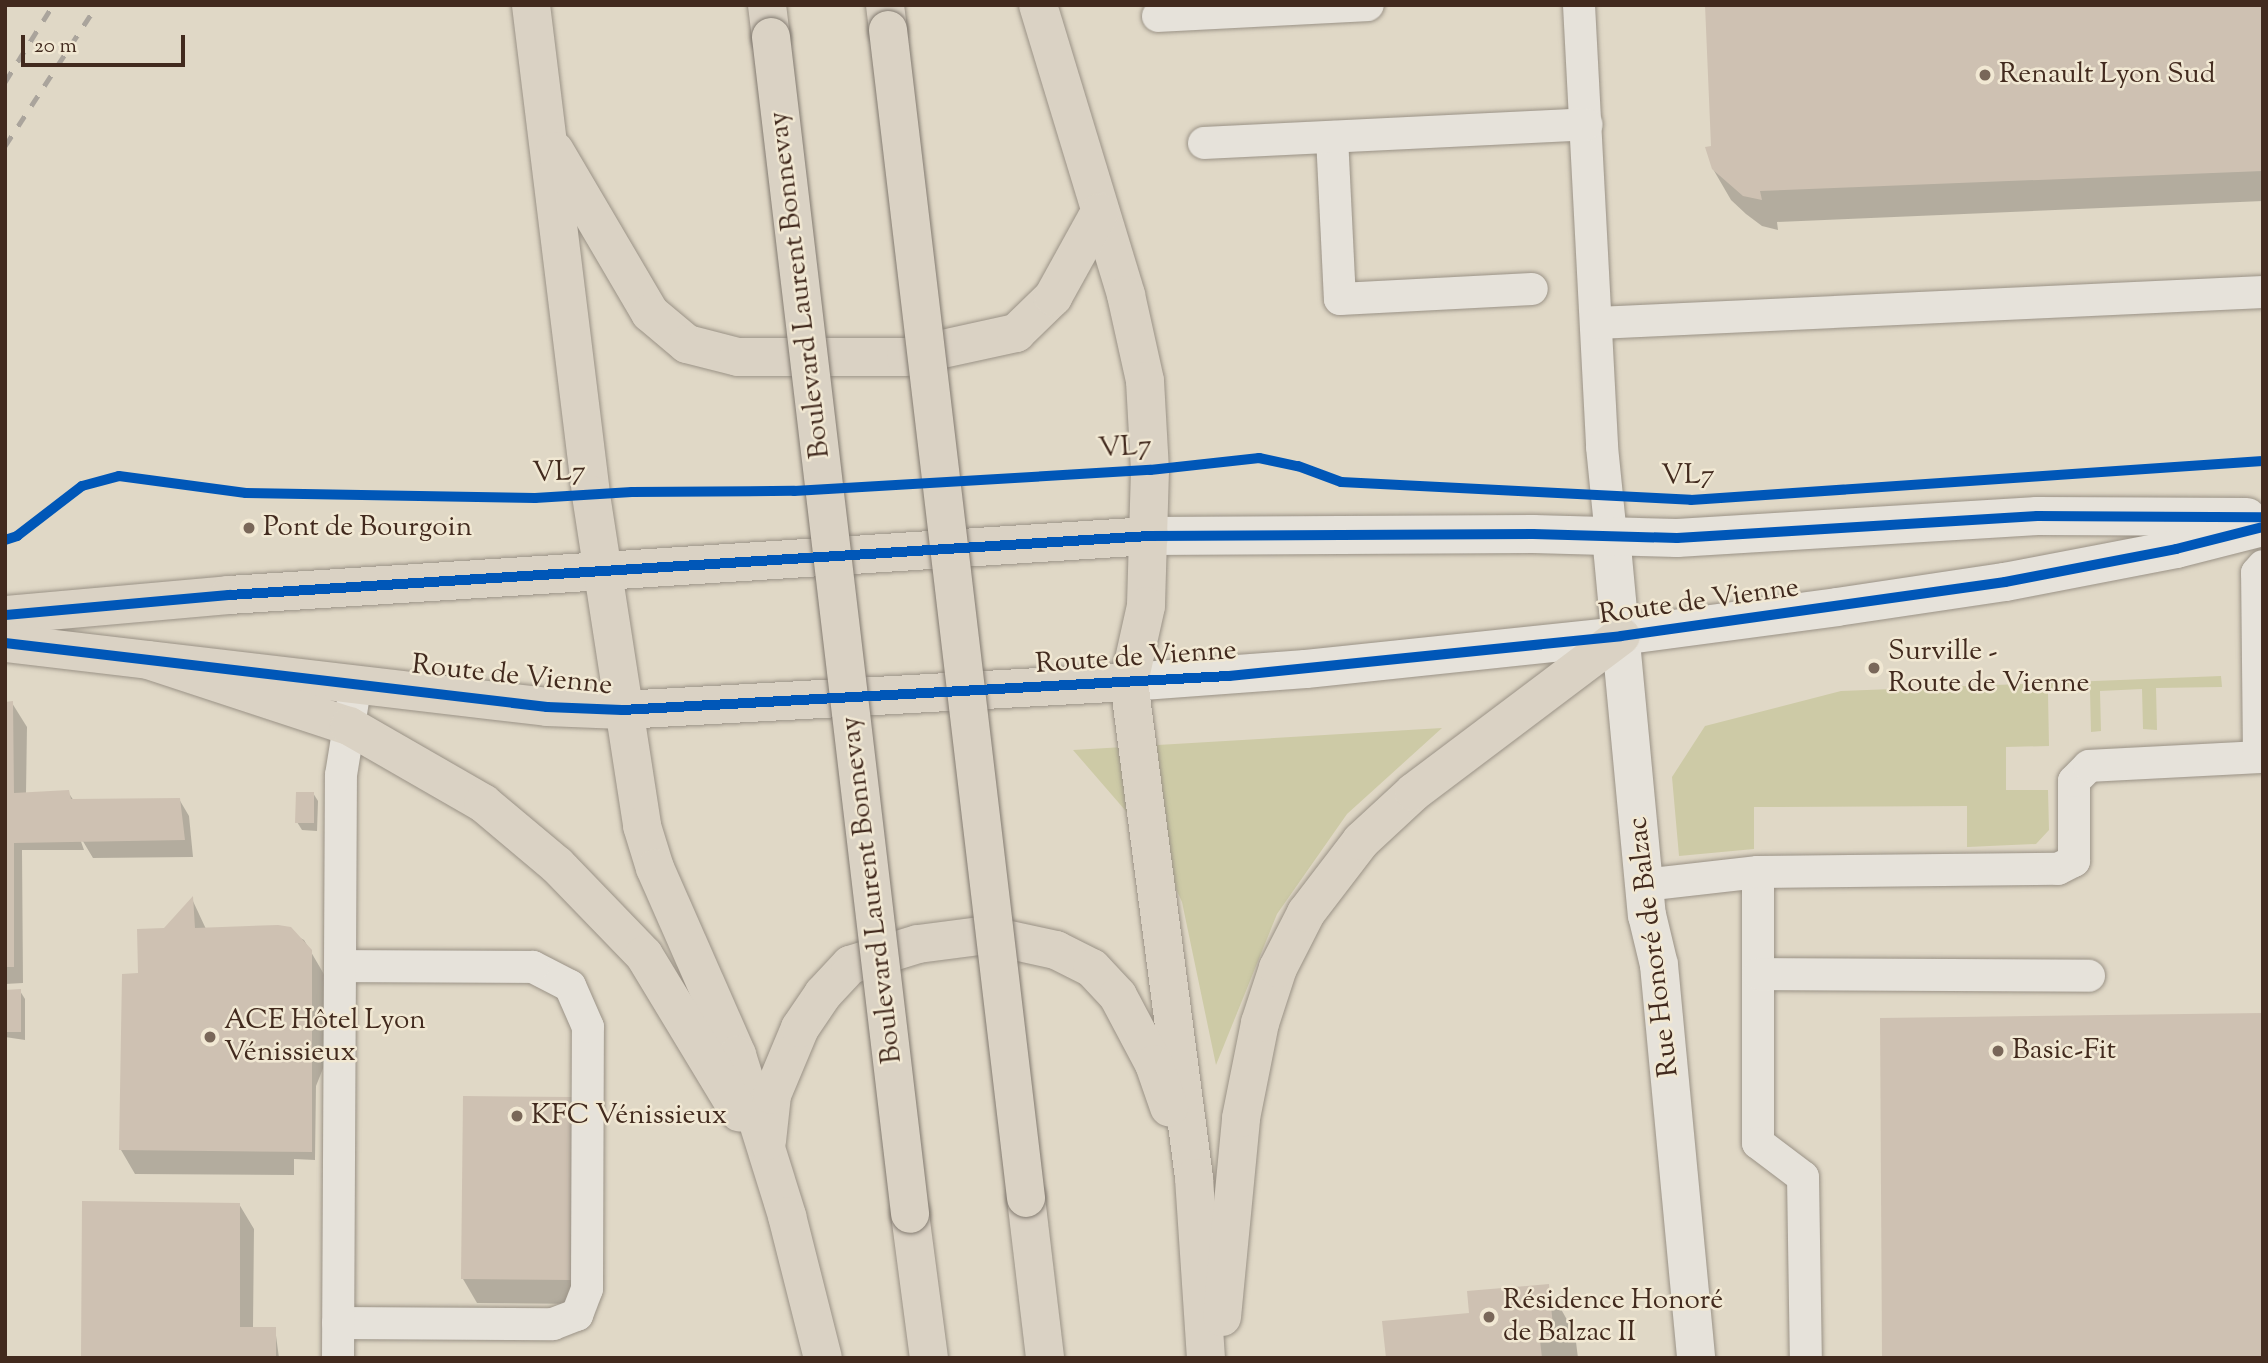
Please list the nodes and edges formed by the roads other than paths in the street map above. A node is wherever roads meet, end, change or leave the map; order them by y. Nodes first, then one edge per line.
1 (531, 5) edge
2 (1038, 5) edge
3 (1368, 5) edge
4 (1579, 5) edge
5 (1158, 16) dead end
6 (886, 18) edge
7 (769, 21) edge
8 (1587, 124) junction
9 (547, 137) junction
10 (1332, 137) junction
11 (1204, 143) dead end
12 (1100, 212) junction
13 (1532, 289) dead end
14 (2263, 292) edge
15 (1597, 323) junction
16 (2263, 517) edge
17 (2263, 527) edge
18 (1149, 536) junction
19 (1611, 536) junction
20 (2263, 566) edge
21 (601, 571) junction
22 (5, 615) edge
23 (1621, 636) junction
24 (5, 643) edge
25 (148, 660) junction
26 (356, 681) junction
27 (1129, 682) junction
28 (622, 710) junction
29 (349, 726) junction
30 (2261, 758) edge
31 (1758, 872) junction
32 (1644, 884) junction
33 (341, 966) junction
34 (1758, 974) junction
35 (2089, 975) dead end
36 (765, 1156) junction
37 (1194, 1178) junction
38 (338, 1323) junction
39 (820, 1347) edge
40 (338, 1358) edge
41 (929, 1358) edge
42 (1045, 1358) edge
43 (1206, 1358) edge
44 (1218, 1358) edge
45 (1696, 1358) edge
46 (1806, 1358) edge

1 - 9 main road
2 - 12 main road
3 - 5 lane
4 - 8 lane
6 - 42 main road, bridge
7 - 41 main road, Boulevard Laurent Bonnevay, bridge
8 - 10 lane
8 - 15 lane
9 - 12 main road
9 - 21 main road
10 - 11 lane
10 - 13 lane
12 - 18 main road
14 - 15 lane
15 - 19 lane
16 - 19 main road, Route de Vienne
17 - 23 main road, Route de Vienne
18 - 19 main road, Route de Vienne
18 - 21 main road, Route de Vienne
18 - 27 main road
19 - 23 main road, Rue Honoré de Balzac
20 - 30 lane
21 - 22 main road, Route de Vienne
21 - 28 main road
23 - 27 main road, Route de Vienne
23 - 32 main road, Rue Honoré de Balzac
23 - 44 main road
24 - 25 main road, Route de Vienne
25 - 26 main road, Route de Vienne
25 - 29 main road
26 - 28 main road, Route de Vienne
26 - 29 lane
27 - 28 main road, Route de Vienne
27 - 37 main road
28 - 36 main road
29 - 33 lane
29 - 36 main road
30 - 31 lane
31 - 32 lane
31 - 34 lane
32 - 45 main road, Rue Honoré de Balzac
33 - 38 lane
33 - 38 lane
34 - 35 lane
34 - 46 lane
36 - 37 main road
36 - 39 main road
37 - 43 main road
38 - 40 lane

